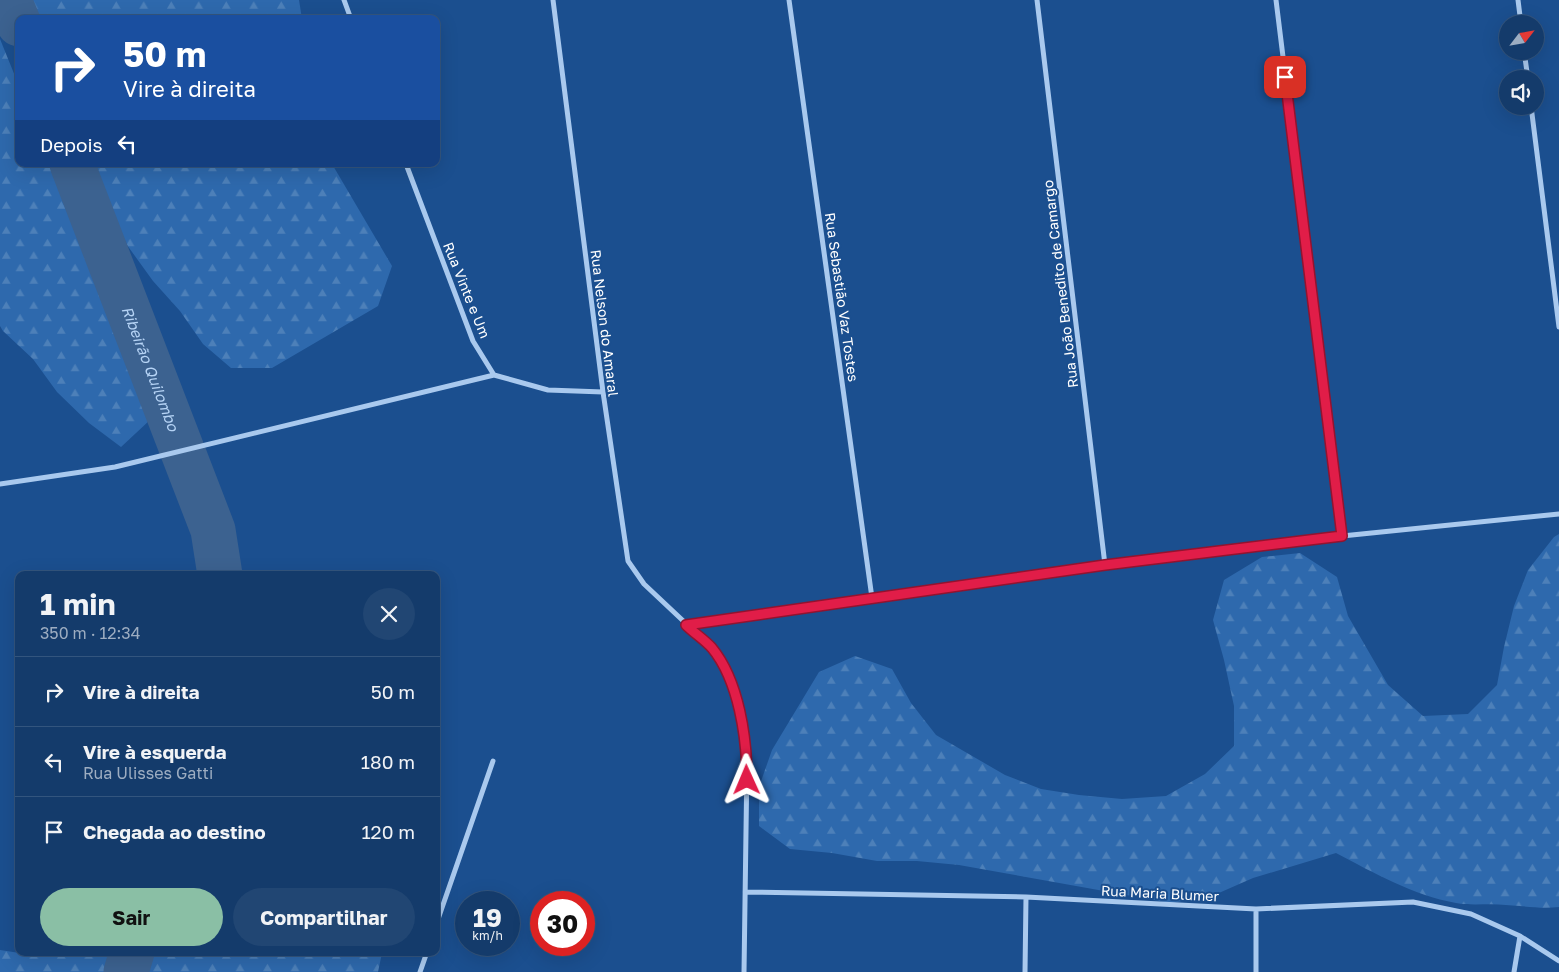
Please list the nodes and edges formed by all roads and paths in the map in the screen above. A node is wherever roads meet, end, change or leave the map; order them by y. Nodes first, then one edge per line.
1 (344, 0) edge
2 (553, 0) edge
3 (789, 0) edge
4 (1037, 0) edge
5 (1276, 0) edge
6 (1518, 0) edge
7 (350, 15) edge
8 (1520, 15) edge
9 (1532, 115) edge
10 (407, 167) edge
11 (1559, 327) edge
12 (494, 375) junction
13 (603, 392) junction
14 (0, 484) edge
15 (1559, 514) edge
16 (1342, 536) junction
17 (1105, 565) junction
18 (872, 598) junction
19 (686, 625) junction
20 (493, 761) dead end
21 (745, 892) junction
22 (1026, 898) junction
23 (1256, 909) junction
24 (440, 913) edge
25 (1520, 936) junction
26 (426, 956) edge
27 (1559, 962) edge
28 (420, 972) edge
29 (744, 972) edge
30 (1025, 972) edge
31 (1256, 972) edge
32 (1514, 972) edge

1 - 7 street
2 - 13 street, Rua Nelson do Amaral
3 - 18 street, Rua Sebastião Vaz Tostes
4 - 17 street, Rua João Benedito de Camargo
5 - 16 street
6 - 8 street
9 - 11 street
10 - 12 street, Rua Vinte e Um
12 - 13 street
12 - 14 street
13 - 19 street, Rua Nelson do Amaral
15 - 16 street
16 - 17 street
17 - 18 street
18 - 19 street
19 - 21 street, Rua Nelson do Amaral
20 - 24 street
21 - 22 street, Rua Maria Blumer
21 - 29 street, Rua Nelson do Amaral
22 - 23 street, Rua Maria Blumer
22 - 30 street
23 - 25 street, Rua Maria Blumer
23 - 31 street
25 - 27 street, Rua Maria Blumer
25 - 32 street
26 - 28 street

